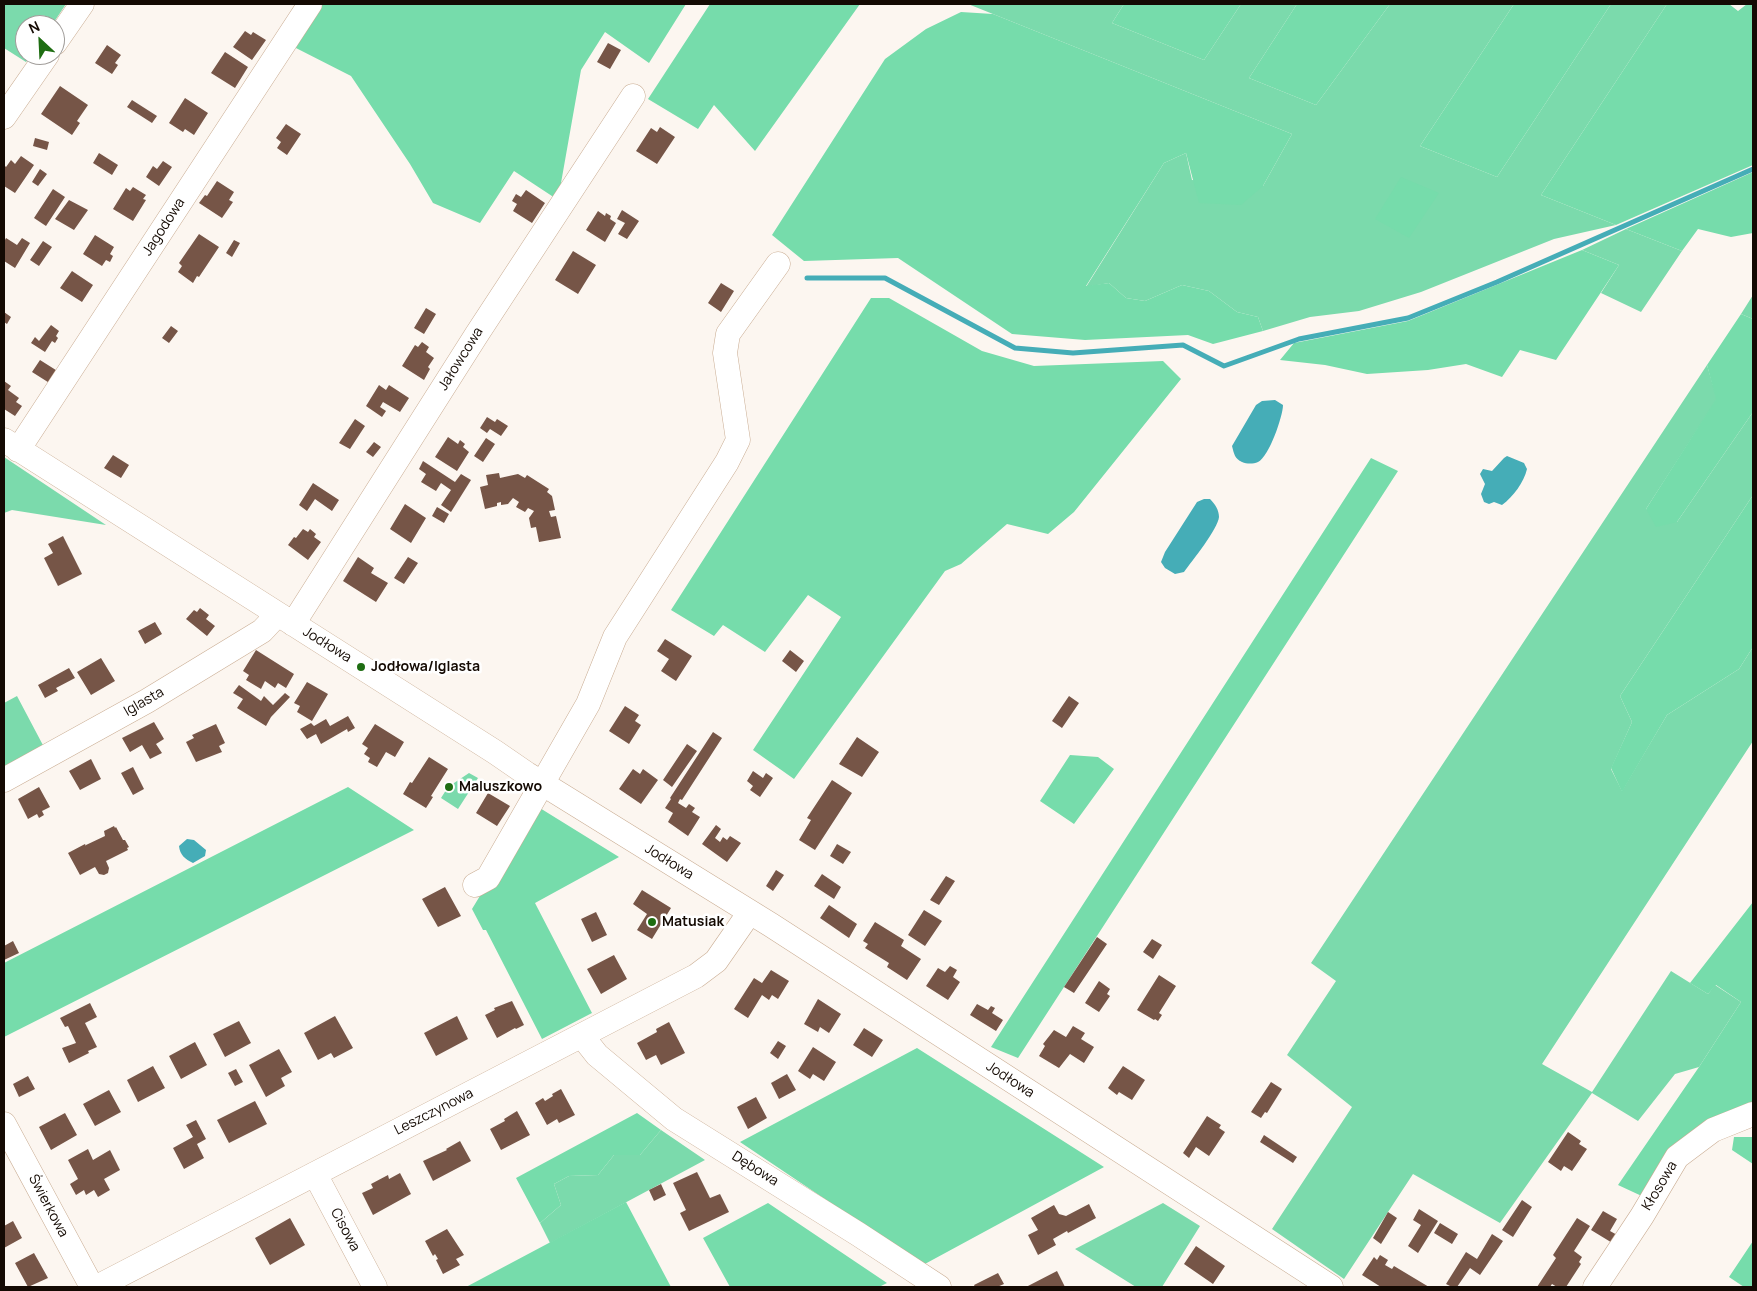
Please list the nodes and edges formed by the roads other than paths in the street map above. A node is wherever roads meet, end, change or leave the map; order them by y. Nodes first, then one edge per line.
1 (82, 4) edge
2 (310, 4) edge
3 (65, 29) edge
4 (39, 65) edge
5 (633, 96) dead end
6 (4, 117) edge
7 (778, 264) dead end
8 (11, 445) edge
9 (285, 620) junction
10 (4, 780) edge
11 (541, 783) junction
12 (475, 885) dead end
13 (750, 912) junction
14 (582, 1036) junction
15 (1753, 1114) edge
16 (4, 1124) edge
17 (315, 1174) junction
18 (92, 1287) edge
19 (97, 1287) edge
20 (375, 1287) edge
21 (940, 1287) edge
22 (1331, 1287) edge
23 (1595, 1287) edge

1 - 3 street
2 - 8 street, Jagodowa
4 - 6 street
5 - 9 street, Jałowcowa
7 - 11 street
8 - 9 street, Jodłowa
9 - 10 street, Iglasta
9 - 11 street, Jodłowa
11 - 12 street
11 - 13 street, Jodłowa
13 - 14 street, Leszczynowa
13 - 22 street, Jodłowa
14 - 17 street, Leszczynowa
14 - 21 street, Dębowa
15 - 23 street, Kłosowa
16 - 18 street, Świerkowa
17 - 19 street, Leszczynowa
17 - 20 street, Cisowa

